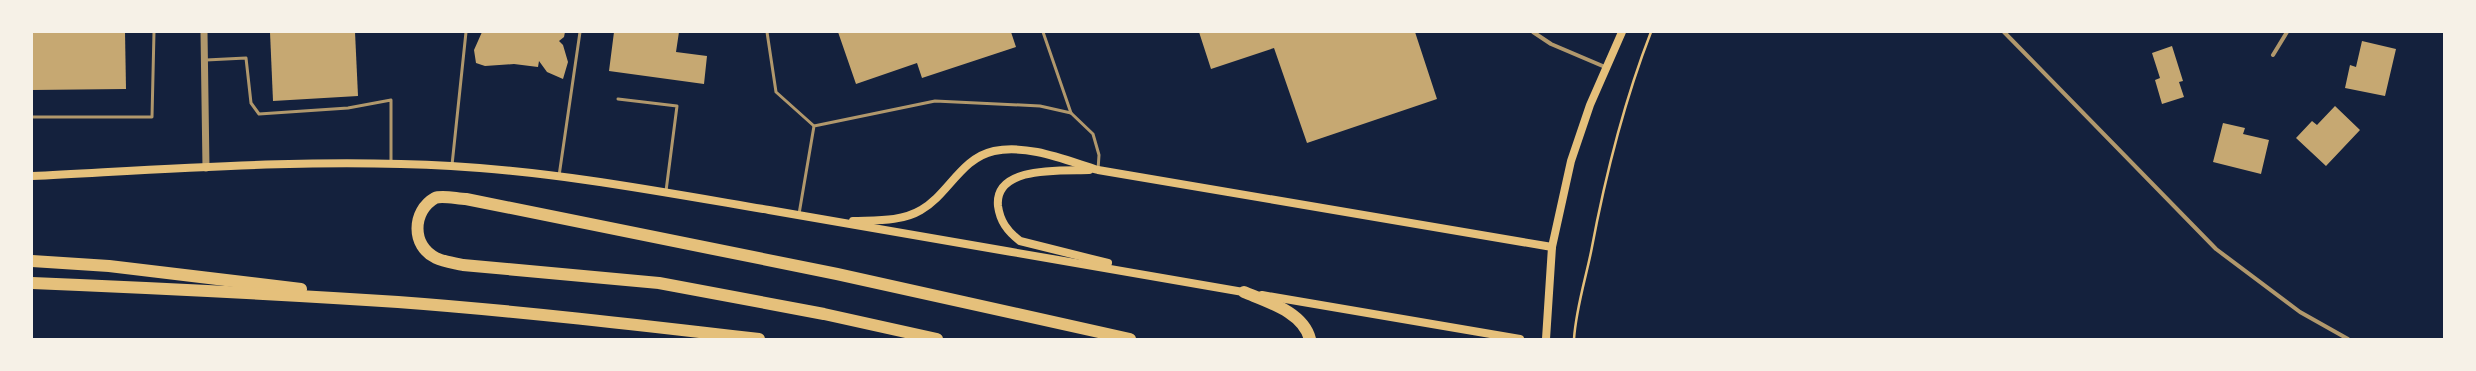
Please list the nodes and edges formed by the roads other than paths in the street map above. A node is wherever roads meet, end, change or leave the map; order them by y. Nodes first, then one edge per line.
1 (154, 32) edge
2 (204, 32) edge
3 (466, 32) edge
4 (580, 32) edge
5 (767, 32) edge
6 (1043, 32) edge
7 (1533, 32) edge
8 (1622, 32) edge
9 (2004, 32) edge
10 (2287, 32) edge
11 (2273, 55) dead end
12 (204, 60) junction
13 (1605, 68) junction
14 (618, 99) dead end
15 (1070, 113) junction
16 (32, 117) edge
17 (814, 126) junction
18 (392, 163) junction
19 (452, 166) junction
20 (206, 168) junction
21 (1098, 170) junction
22 (32, 176) edge
23 (559, 176) junction
24 (665, 193) junction
25 (799, 215) junction
26 (838, 222) junction
27 (1552, 247) junction
28 (32, 261) edge
29 (1165, 278) junction
30 (32, 283) edge
31 (1244, 292) junction
32 (400, 302) junction
33 (759, 339) edge
34 (937, 339) edge
35 (1130, 339) edge
36 (1310, 339) edge
37 (1520, 339) edge
38 (1546, 339) edge
39 (2348, 339) edge

1 - 16 lane
2 - 12 street
3 - 19 lane
4 - 23 lane
5 - 17 lane
6 - 15 lane
7 - 13 street
8 - 13 main road
9 - 39 street
10 - 11 street
12 - 18 lane
12 - 20 street
13 - 27 main road
14 - 24 lane
15 - 17 lane
15 - 21 lane
17 - 25 lane
18 - 19 main road
18 - 20 main road
19 - 23 main road
20 - 22 main road
21 - 26 main road
21 - 27 main road
21 - 29 main road
23 - 24 main road
24 - 25 main road
25 - 26 main road
26 - 29 main road
27 - 38 main road
28 - 32 highway
29 - 31 main road
30 - 32 highway
31 - 36 highway
31 - 37 main road
32 - 33 highway
34 - 35 highway

